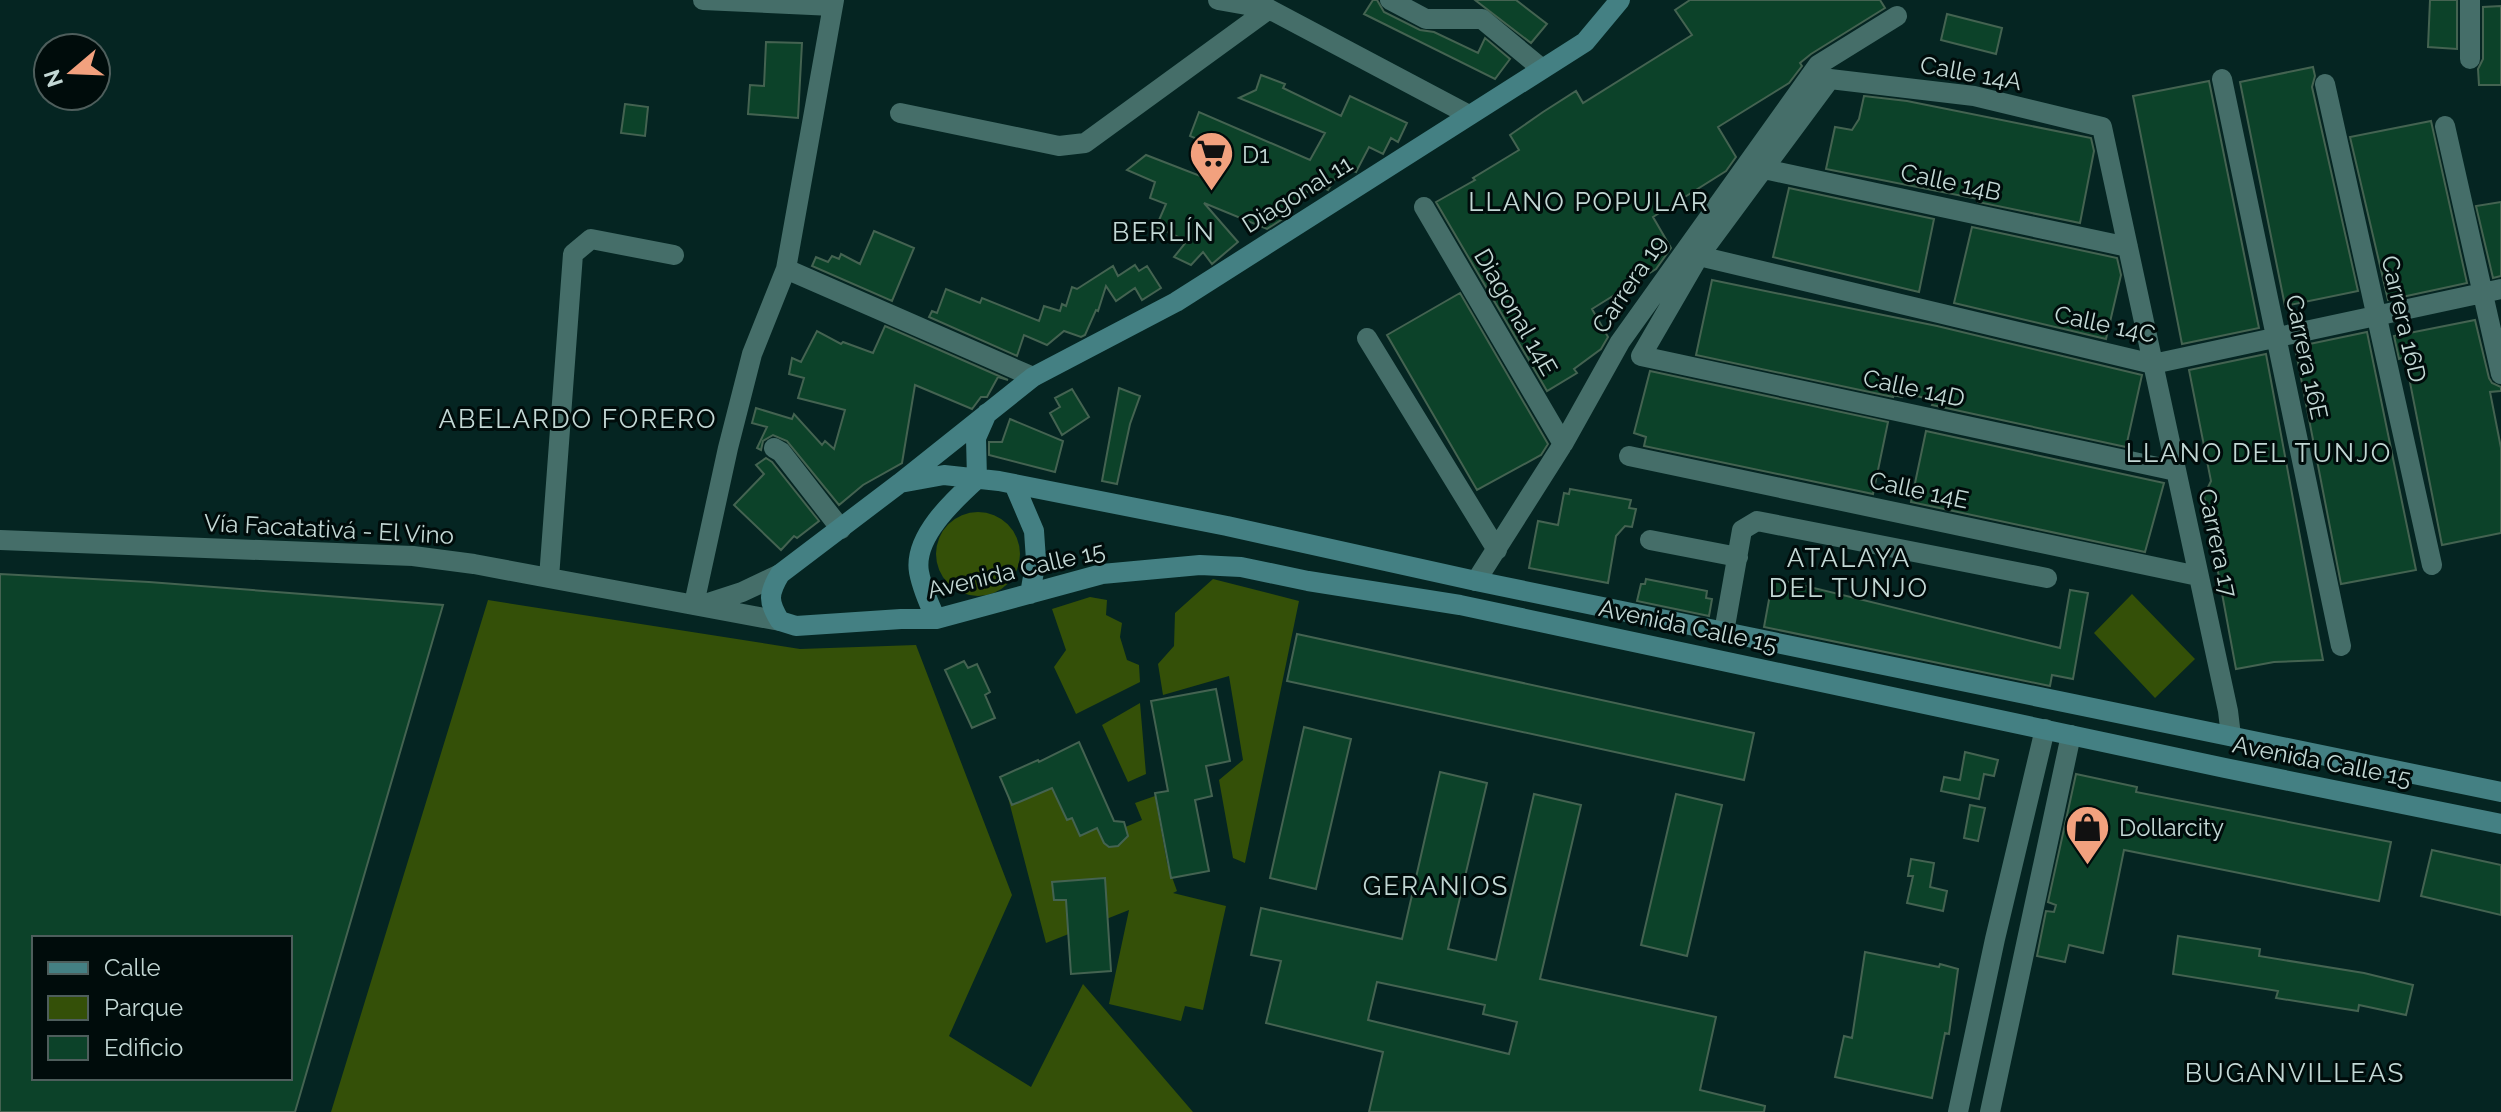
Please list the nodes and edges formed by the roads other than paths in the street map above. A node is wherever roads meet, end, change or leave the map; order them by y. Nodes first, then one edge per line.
1 (703, 0) edge
2 (1218, 0) edge
3 (1390, 0) edge
4 (1620, 0) edge
5 (2470, 0) edge
6 (833, 3) edge
7 (1269, 9) junction
8 (1897, 16) dead end
9 (2470, 59) dead end
10 (1541, 68) junction
11 (2222, 79) dead end
12 (2325, 84) dead end
13 (900, 113) dead end
14 (1469, 115) junction
15 (2445, 126) dead end
16 (2102, 127) joint
17 (1764, 169) junction
18 (1424, 207) dead end
19 (2128, 247) junction
20 (674, 255) dead end
21 (1699, 256) junction
22 (786, 269) junction
23 (2492, 291) edge
24 (2377, 316) junction
25 (2276, 337) junction
26 (1367, 338) dead end
27 (2153, 364) junction
28 (2501, 374) edge
29 (1033, 377) junction
30 (987, 412) junction
31 (1563, 444) junction
32 (774, 448) dead end
33 (1629, 456) dead end
34 (2176, 471) junction
35 (977, 479) junction
36 (900, 483) junction
37 (1014, 484) junction
38 (841, 529) junction
39 (0, 540) edge
40 (1650, 540) dead end
41 (1497, 550) junction
42 (1738, 557) junction
43 (2432, 565) dead end
44 (780, 574) junction
45 (2198, 576) junction
46 (549, 578) junction
47 (2047, 578) dead end
48 (1476, 581) junction
49 (1030, 594) junction
50 (696, 605) junction
51 (936, 619) junction
52 (780, 621) junction
53 (1724, 632) junction
54 (2341, 646) dead end
55 (2045, 729) junction
56 (2071, 735) junction
57 (2231, 736) junction
58 (2225, 768) junction
59 (2501, 792) edge
60 (2501, 824) edge
61 (1958, 1112) edge
62 (1990, 1112) edge

1 - 6 street
2 - 7 street
3 - 10 street
4 - 10 main road, Diagonal 11
5 - 9 street
6 - 22 street
7 - 13 street
7 - 14 street
8 - 31 street, Carrera 19
10 - 14 main road, Diagonal 11
11 - 25 street, Carrera 16E
12 - 24 street, Carrera 16D
14 - 29 main road, Diagonal 11
15 - 23 street
16 - 17 street, Calle 14A
16 - 19 street, Carrera 17
17 - 19 street, Calle 14B
17 - 21 street
18 - 31 street, Diagonal 14E
19 - 27 street, Carrera 17
20 - 46 street
21 - 27 street, Calle 14C
21 - 34 street, Calle 14D
22 - 29 street
22 - 50 street
23 - 24 street, Calle 14C
23 - 28 street
24 - 25 street, Calle 14C
24 - 43 street, Carrera 16D
25 - 27 street, Calle 14C
25 - 54 street, Carrera 16E
26 - 41 street
27 - 34 street, Carrera 17
29 - 30 main road, Diagonal 11
30 - 35 main road
30 - 36 main road, Diagonal 11
31 - 41 street, Carrera 19
32 - 38 street
33 - 45 street, Calle 14E
34 - 45 street, Carrera 17
35 - 36 main road, Avenida Calle 15
35 - 37 main road, Avenida Calle 15
35 - 51 main road
36 - 38 main road, Avenida Calle 15
37 - 48 main road, Avenida Calle 15
37 - 49 main road
38 - 44 main road, Avenida Calle 15
39 - 46 street, Vía Facatativá - El Vino
40 - 42 street
41 - 48 street, Carrera 19
42 - 47 street
42 - 53 street
44 - 50 street
44 - 52 main road
45 - 57 street, Carrera 17
46 - 50 street, Vía Facatativá - El Vino
48 - 53 main road, Avenida Calle 15
49 - 51 main road, Avenida Calle 15
49 - 55 main road, Avenida Calle 15
50 - 52 street, Vía Facatativá - El Vino
51 - 52 main road, Avenida Calle 15
53 - 57 main road, Avenida Calle 15
55 - 56 main road, Avenida Calle 15
55 - 61 street
56 - 58 main road, Avenida Calle 15
56 - 62 street
57 - 58 main road
57 - 59 main road, Avenida Calle 15
58 - 60 main road, Avenida Calle 15

